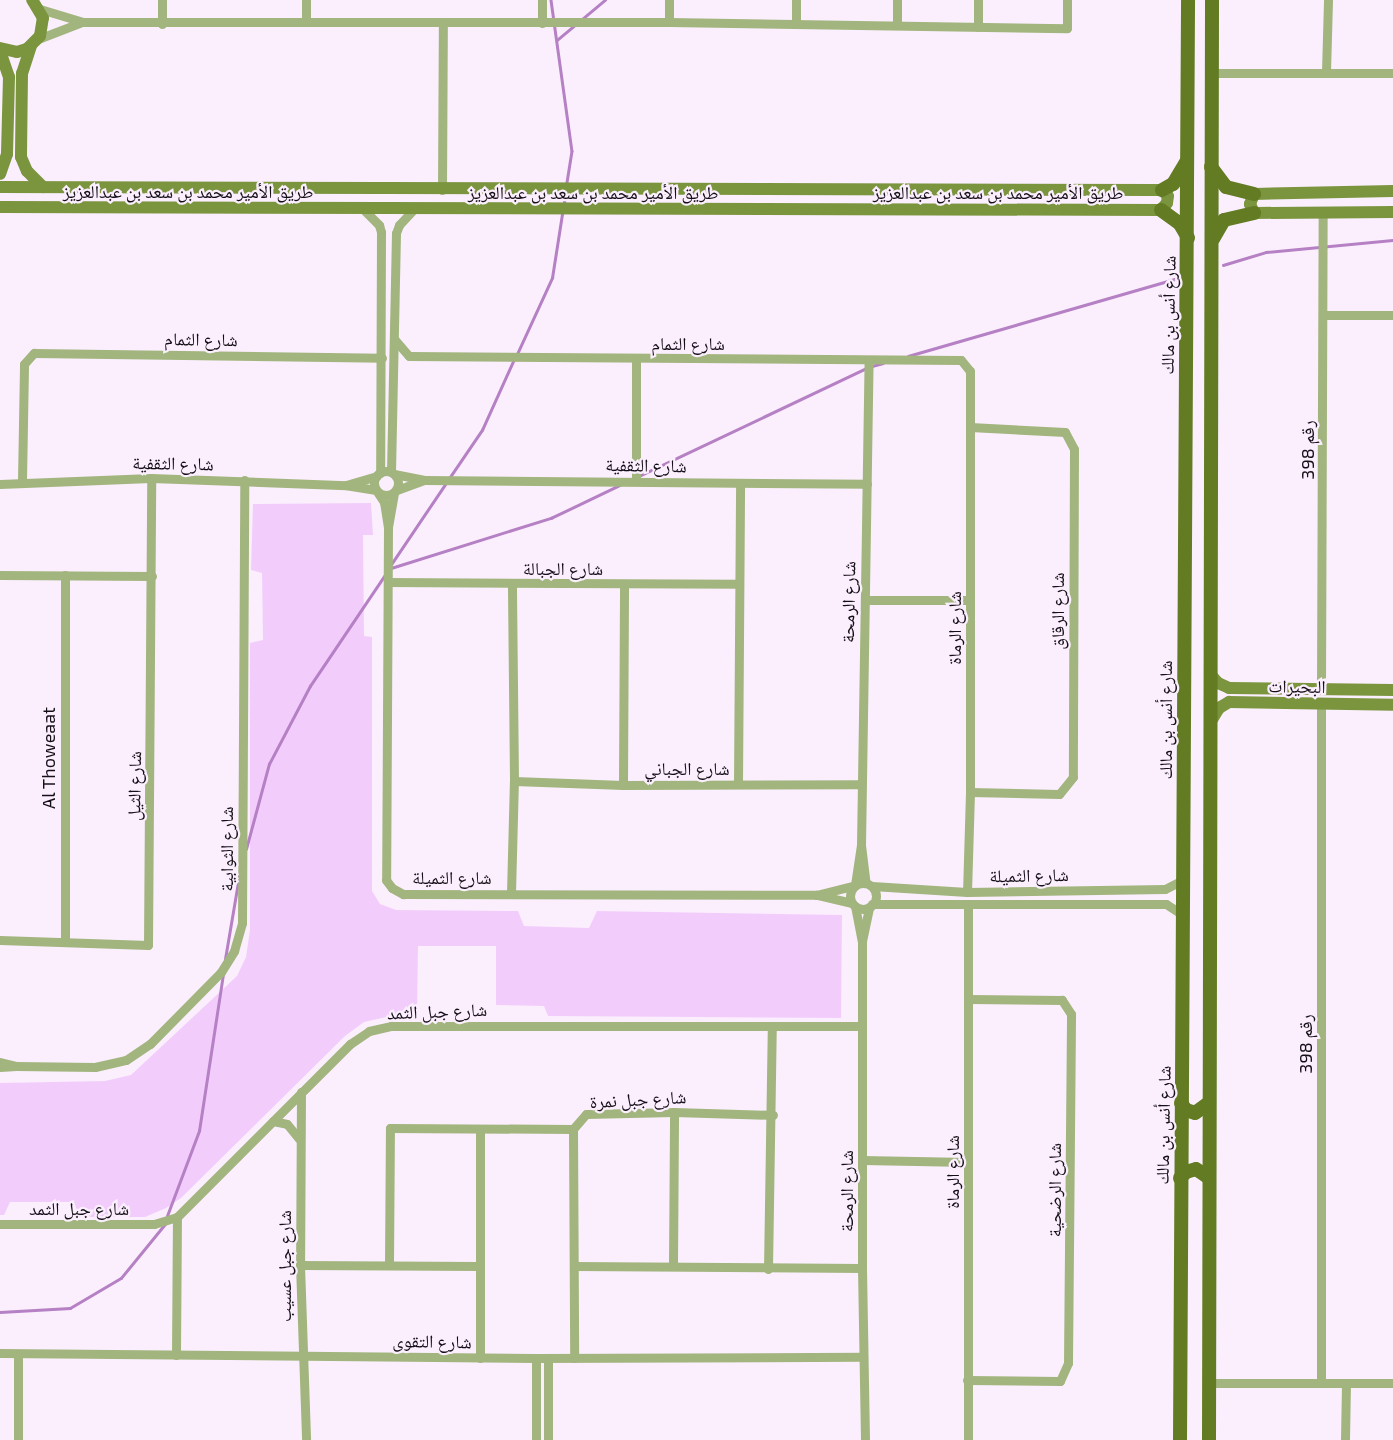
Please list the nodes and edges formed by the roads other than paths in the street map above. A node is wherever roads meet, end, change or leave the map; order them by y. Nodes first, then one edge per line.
1 (162, 0) edge
2 (306, 0) edge
3 (542, 0) edge
4 (669, 0) edge
5 (796, 0) edge
6 (897, 0) edge
7 (978, 0) edge
8 (1067, 0) edge
9 (1188, 0) edge
10 (1212, 0) edge
11 (1328, 0) edge
12 (35, 3) edge
13 (306, 21) junction
14 (83, 22) junction
15 (669, 22) junction
16 (542, 23) junction
17 (796, 23) junction
18 (162, 24) junction
19 (444, 24) junction
20 (897, 25) junction
21 (978, 27) junction
22 (34, 42) junction
23 (0, 49) edge
24 (1212, 72) junction
25 (1326, 72) junction
26 (1393, 73) edge
27 (1188, 157) junction
28 (1211, 166) junction
29 (0, 174) edge
30 (0, 187) edge
31 (42, 188) junction
32 (442, 190) junction
33 (1162, 190) junction
34 (1393, 191) edge
35 (1254, 194) junction
36 (0, 207) edge
37 (363, 208) junction
38 (415, 208) junction
39 (1161, 210) junction
40 (1323, 211) junction
41 (1393, 212) edge
42 (1254, 213) junction
43 (1188, 239) junction
44 (1211, 245) junction
45 (1324, 315) junction
46 (1393, 315) edge
47 (395, 340) junction
48 (409, 356) junction
49 (382, 358) junction
50 (636, 359) junction
51 (869, 360) junction
52 (965, 365) joint
53 (394, 367) junction
54 (970, 427) junction
55 (392, 473) junction
56 (378, 474) junction
57 (151, 478) junction
58 (244, 480) junction
59 (424, 480) junction
60 (636, 480) junction
61 (22, 481) junction
62 (740, 483) junction
63 (0, 484) edge
64 (867, 484) junction
65 (346, 485) junction
66 (377, 491) junction
67 (395, 491) junction
68 (388, 527) junction
69 (0, 575) edge
70 (64, 575) junction
71 (152, 576) junction
72 (388, 582) junction
73 (512, 584) junction
74 (624, 584) junction
75 (739, 584) junction
76 (864, 600) junction
77 (970, 600) junction
78 (1210, 674) junction
79 (1250, 689) junction
80 (1321, 689) junction
81 (1393, 690) edge
82 (1248, 702) junction
83 (1321, 704) junction
84 (1393, 705) edge
85 (1210, 723) junction
86 (514, 781) junction
87 (623, 784) junction
88 (738, 784) junction
89 (860, 784) junction
90 (970, 792) junction
91 (861, 845) junction
92 (1185, 879) junction
93 (869, 884) junction
94 (854, 886) junction
95 (967, 892) junction
96 (512, 893) junction
97 (816, 895) junction
98 (968, 904) junction
99 (854, 905) junction
100 (871, 906) junction
101 (1183, 915) junction
102 (0, 940) edge
103 (862, 941) junction
104 (65, 942) junction
105 (969, 999) junction
106 (862, 1026) junction
107 (772, 1027) junction
108 (0, 1062) edge
109 (16, 1066) junction
110 (0, 1067) edge
111 (301, 1092) junction
112 (1181, 1103) junction
113 (1209, 1103) junction
114 (674, 1112) junction
115 (773, 1116) junction
116 (273, 1121) junction
117 (480, 1128) junction
118 (573, 1129) junction
119 (300, 1143) junction
120 (862, 1160) junction
121 (968, 1162) junction
122 (1208, 1177) junction
123 (1180, 1178) junction
124 (176, 1217) junction
125 (0, 1224) edge
126 (300, 1265) junction
127 (389, 1265) junction
128 (673, 1265) junction
129 (479, 1266) junction
130 (574, 1266) junction
131 (768, 1268) junction
132 (862, 1268) junction
133 (0, 1353) edge
134 (18, 1354) junction
135 (176, 1355) junction
136 (304, 1356) junction
137 (863, 1357) junction
138 (480, 1358) junction
139 (536, 1358) junction
140 (548, 1358) junction
141 (574, 1358) junction
142 (967, 1380) junction
143 (1208, 1383) junction
144 (1321, 1383) junction
145 (1346, 1383) junction
146 (1393, 1383) edge
147 (18, 1440) edge
148 (306, 1440) edge
149 (536, 1440) edge
150 (548, 1440) edge
151 (865, 1440) edge
152 (968, 1440) edge
153 (1180, 1440) edge
154 (1209, 1440) edge
155 (1345, 1440) edge

1 - 18 street
2 - 13 street
3 - 16 street
4 - 15 street
5 - 17 street
6 - 20 street
7 - 21 street
8 - 21 street
9 - 27 main road, شارع أنس بن مالك
10 - 24 main road
11 - 25 street
12 - 14 street
12 - 22 main road
13 - 18 street
13 - 19 street
14 - 18 street
14 - 22 street
15 - 16 street
15 - 17 street
16 - 19 street
17 - 20 street
19 - 32 street
20 - 21 street
22 - 23 main road
22 - 31 main road
23 - 29 main road
24 - 25 street
24 - 28 main road
25 - 26 street
27 - 33 main road
27 - 43 main road, شارع أنس بن مالك
28 - 35 main road
28 - 44 main road
30 - 31 main road, طريق الأمير محمد بن سعد بن عبدالعزيز
31 - 32 main road, طريق الأمير محمد بن سعد بن عبدالعزيز
32 - 33 main road, طريق الأمير محمد بن سعد بن عبدالعزيز
33 - 39 main road
34 - 35 main road
35 - 42 main road
36 - 37 main road, طريق الأمير محمد بن سعد بن عبدالعزيز
37 - 38 main road, طريق الأمير محمد بن سعد بن عبدالعزيز
37 - 49 street
38 - 39 main road, طريق الأمير محمد بن سعد بن عبدالعزيز
38 - 47 street
39 - 43 main road
40 - 41 main road
40 - 42 main road
40 - 45 street, رقم 398
42 - 44 main road
43 - 92 main road, شارع أنس بن مالك
44 - 78 main road
45 - 46 street
45 - 80 street, رقم 398
47 - 48 street
47 - 53 street
48 - 50 street, شارع الثمام
48 - 53 street
49 - 56 street
49 - 61 street, شارع الثمام
50 - 51 street, شارع الثمام
50 - 60 street
51 - 52 street, شارع الثمام
51 - 64 street, شارع الرمحة
52 - 54 street, شارع الرماة
53 - 55 street
54 - 77 street, شارع الرماة
54 - 90 street, شارع الرقاق
55 - 56 street
55 - 59 street
55 - 67 street
56 - 65 street
56 - 66 street
57 - 58 street, شارع الثقفية
57 - 61 street, شارع الثقفية
57 - 71 street, شارع الثيل
58 - 65 street, شارع الثقفية
58 - 109 street, شارع الثوابية
59 - 60 street, شارع الثقفية
59 - 67 street
60 - 62 street, شارع الثقفية
61 - 63 street, شارع الثقفية
62 - 64 street, شارع الثقفية
62 - 75 street
64 - 76 street, شارع الرمحة
65 - 66 street
66 - 67 street
66 - 68 street
67 - 68 street
68 - 72 street, شارع الثميلة
69 - 70 street
70 - 71 street
70 - 104 street, Al Thoweaat
71 - 104 street, شارع الثيل
72 - 73 street, شارع الجبالة
72 - 96 street, شارع الثميلة
73 - 74 street, شارع الجبالة
73 - 86 street
74 - 75 street, شارع الجبالة
74 - 87 street
75 - 88 street
76 - 77 street
76 - 89 street, شارع الرمحة
77 - 90 street, شارع الرماة
78 - 79 main road, البحيرات
78 - 85 main road
79 - 80 main road, البحيرات
79 - 82 main road
80 - 81 main road, البحيرات
82 - 83 main road, البحيرات
82 - 85 main road, البحيرات
83 - 84 main road, البحيرات
83 - 144 street, رقم 398
85 - 113 main road
86 - 87 street, شارع الجباني
86 - 96 street
87 - 88 street, شارع الجباني
88 - 89 street, شارع الجباني
89 - 91 street, شارع الرمحة
90 - 95 street, شارع الرماة
91 - 93 street
91 - 94 street
92 - 95 street, شارع الثميلة
92 - 101 main road, شارع أنس بن مالك
93 - 94 street
93 - 95 street, شارع الثميلة
93 - 100 street
94 - 97 street
94 - 99 street
96 - 97 street, شارع الثميلة
97 - 99 street
98 - 100 street, شارع الثميلة
98 - 101 street, شارع الثميلة
98 - 105 street, شارع الرماة
99 - 100 street
99 - 103 street
100 - 103 street
101 - 112 main road, شارع أنس بن مالك
102 - 104 street, شارع الثيل
103 - 106 street, شارع الرمحة
105 - 121 street, شارع الرماة
105 - 142 street, شارع الرضحية
106 - 107 street, شارع جبل الثمد
106 - 120 street, شارع الرمحة
107 - 111 street, شارع جبل الثمد
107 - 115 street
108 - 109 street
109 - 110 street
111 - 116 street, شارع جبل الثمد
111 - 119 street, شارع جبل عسيب
112 - 113 main road
112 - 123 main road, شارع أنس بن مالك
113 - 122 main road
114 - 115 street, شارع جبل نمرة
114 - 118 street, شارع جبل نمرة
114 - 128 street
115 - 131 street
116 - 119 street
116 - 124 street, شارع جبل الثمد
117 - 118 street, شارع جبل نمرة
117 - 127 street, شارع جبل نمرة
117 - 129 street
118 - 130 street
119 - 126 street, شارع جبل عسيب
120 - 121 street
120 - 132 street, شارع الرمحة
121 - 142 street, شارع الرماة
122 - 123 main road
122 - 143 main road
123 - 153 main road, شارع أنس بن مالك
124 - 125 street, شارع جبل الثمد
124 - 135 street
126 - 127 street
126 - 136 street, شارع جبل عسيب
127 - 129 street
128 - 130 street
128 - 131 street
129 - 138 street
130 - 141 street
131 - 132 street
132 - 137 street, شارع الرمحة
133 - 134 street, شارع التقوى
134 - 135 street, شارع التقوى
134 - 147 street
135 - 136 street, شارع التقوى
136 - 138 street, شارع التقوى
136 - 148 street, شارع جبل عسيب
137 - 141 street, شارع التقوى
137 - 151 street, شارع الرمحة
138 - 139 street, شارع التقوى
139 - 140 street, شارع التقوى
139 - 149 street
140 - 141 street, شارع التقوى
140 - 150 street
142 - 152 street, شارع الرماة
143 - 144 street
143 - 154 main road
144 - 145 street
145 - 146 street
145 - 155 street

